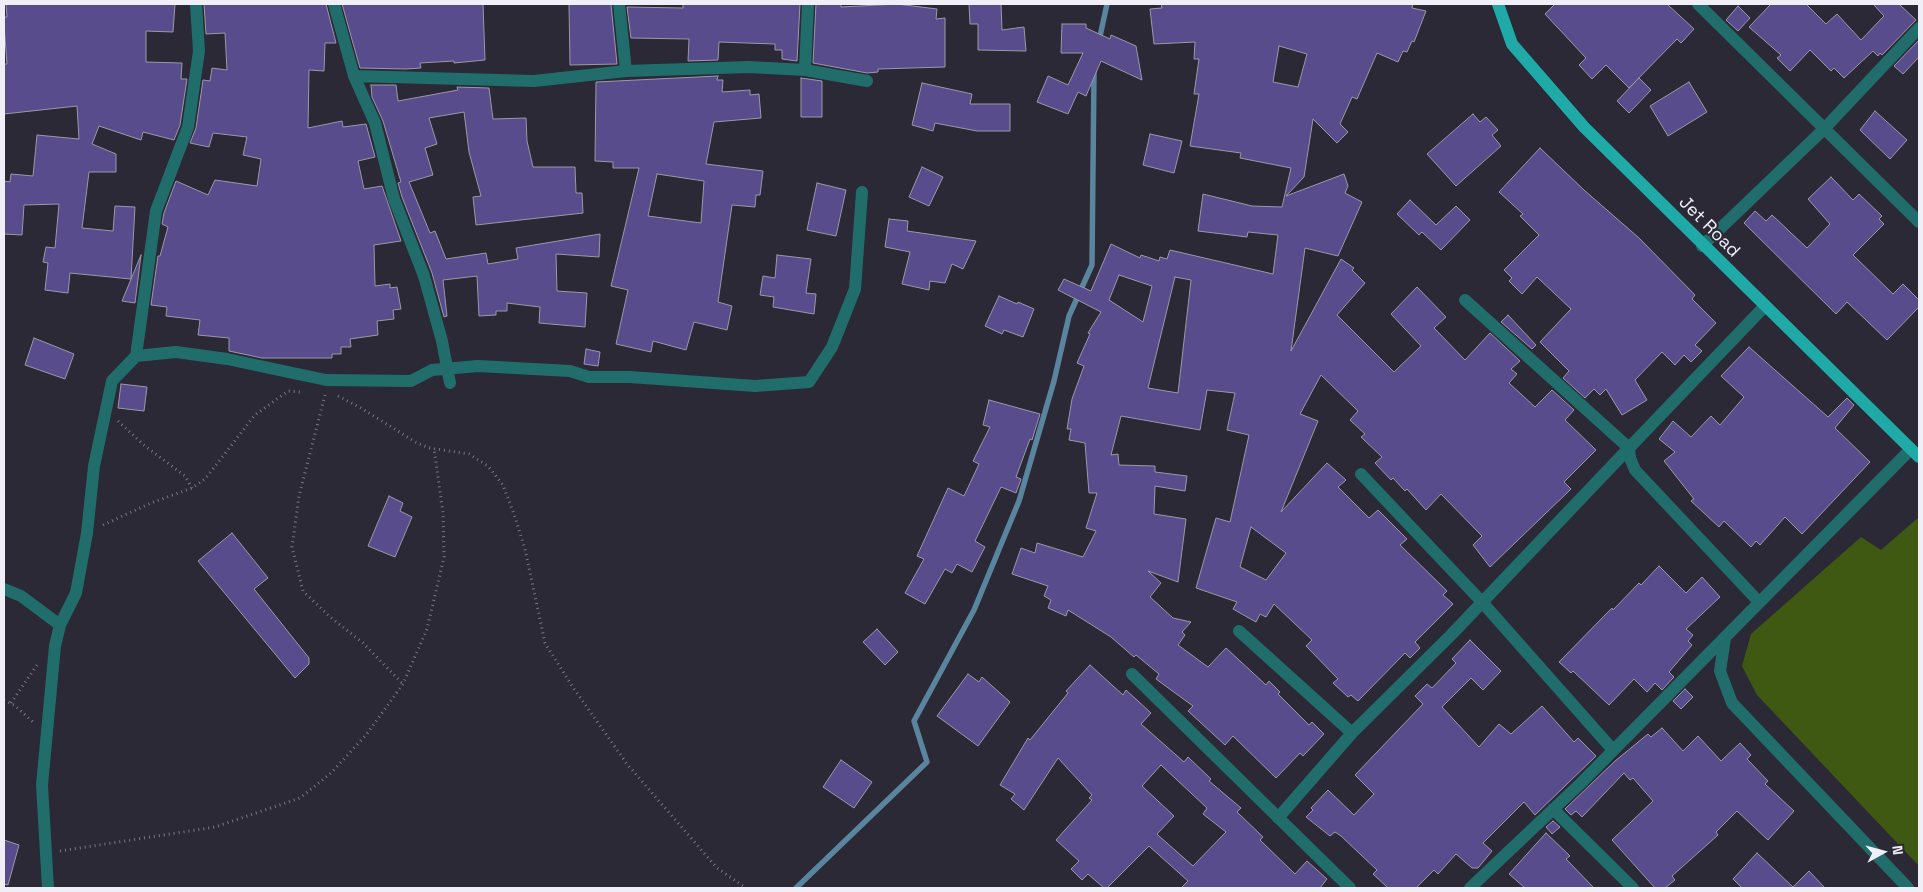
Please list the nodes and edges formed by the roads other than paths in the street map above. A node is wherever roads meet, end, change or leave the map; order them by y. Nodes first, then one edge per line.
1 (196, 4) edge
2 (334, 4) edge
3 (619, 4) edge
4 (808, 4) edge
5 (1498, 4) edge
6 (1698, 4) edge
7 (1919, 28) edge
8 (805, 70) junction
9 (626, 71) junction
10 (354, 76) junction
11 (867, 81) dead end
12 (1823, 130) junction
13 (862, 192) dead end
14 (1919, 222) edge
15 (1702, 246) junction
16 (1465, 300) dead end
17 (1764, 307) junction
18 (136, 356) junction
19 (448, 370) junction
20 (450, 383) dead end
21 (1629, 448) junction
22 (1915, 453) edge
23 (1361, 474) dead end
24 (4, 589) edge
25 (1482, 602) junction
26 (1759, 602) junction
27 (60, 625) junction
28 (1240, 631) dead end
29 (1725, 638) junction
30 (1132, 674) dead end
31 (1352, 733) junction
32 (1613, 750) junction
33 (1554, 809) junction
34 (1278, 818) junction
35 (48, 888) edge
36 (1350, 888) edge
37 (1470, 888) edge
38 (1633, 888) edge
39 (1908, 888) edge

1 - 18 street
2 - 10 street
3 - 9 street
4 - 8 street
5 - 15 main road, Jet Road
6 - 12 street
7 - 12 street
8 - 9 street
8 - 11 street
9 - 10 street
10 - 19 street
12 - 14 street
12 - 15 street
13 - 19 street
15 - 17 main road, Jet Road
16 - 21 street
17 - 21 street
17 - 22 main road, Jet Road
18 - 19 street
18 - 27 street
19 - 20 street
21 - 25 street
21 - 26 street
22 - 26 street
23 - 25 street
24 - 27 street
25 - 31 street
25 - 32 street
26 - 29 street
27 - 35 street
28 - 31 street
29 - 32 street
29 - 39 street
30 - 34 street
31 - 34 street
32 - 33 street
33 - 37 street
33 - 38 street
34 - 36 street

